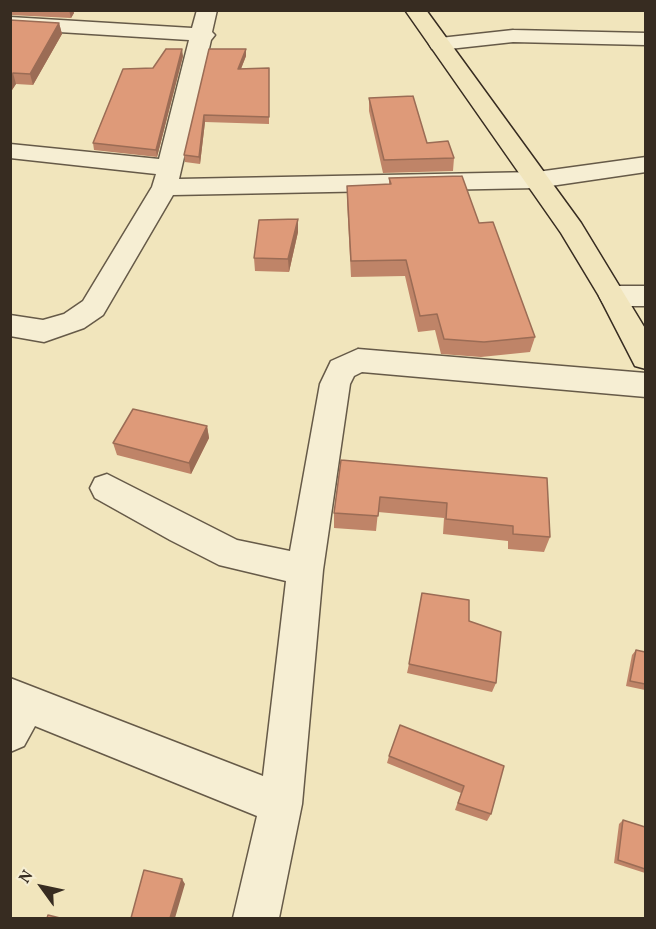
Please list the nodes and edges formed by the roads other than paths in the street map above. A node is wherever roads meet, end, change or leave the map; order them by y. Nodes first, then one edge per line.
1 (415, 10) edge
2 (10, 23) edge
3 (206, 23) edge
4 (645, 39) edge
5 (440, 44) junction
6 (10, 151) edge
7 (645, 164) edge
8 (168, 177) junction
9 (537, 180) junction
10 (613, 296) junction
11 (645, 296) edge
12 (10, 325) edge
13 (645, 358) edge
14 (645, 385) edge
15 (107, 488) dead end
16 (305, 570) junction
17 (16, 711) edge
18 (281, 804) junction
19 (256, 918) edge

1 - 5 highway
2 - 3 street
3 - 8 street
4 - 5 street
5 - 9 highway
6 - 8 street
7 - 9 street
8 - 9 street
8 - 12 street
9 - 10 highway
10 - 11 street
10 - 13 highway
14 - 16 street
15 - 16 street
16 - 18 street
17 - 18 street
18 - 19 street

